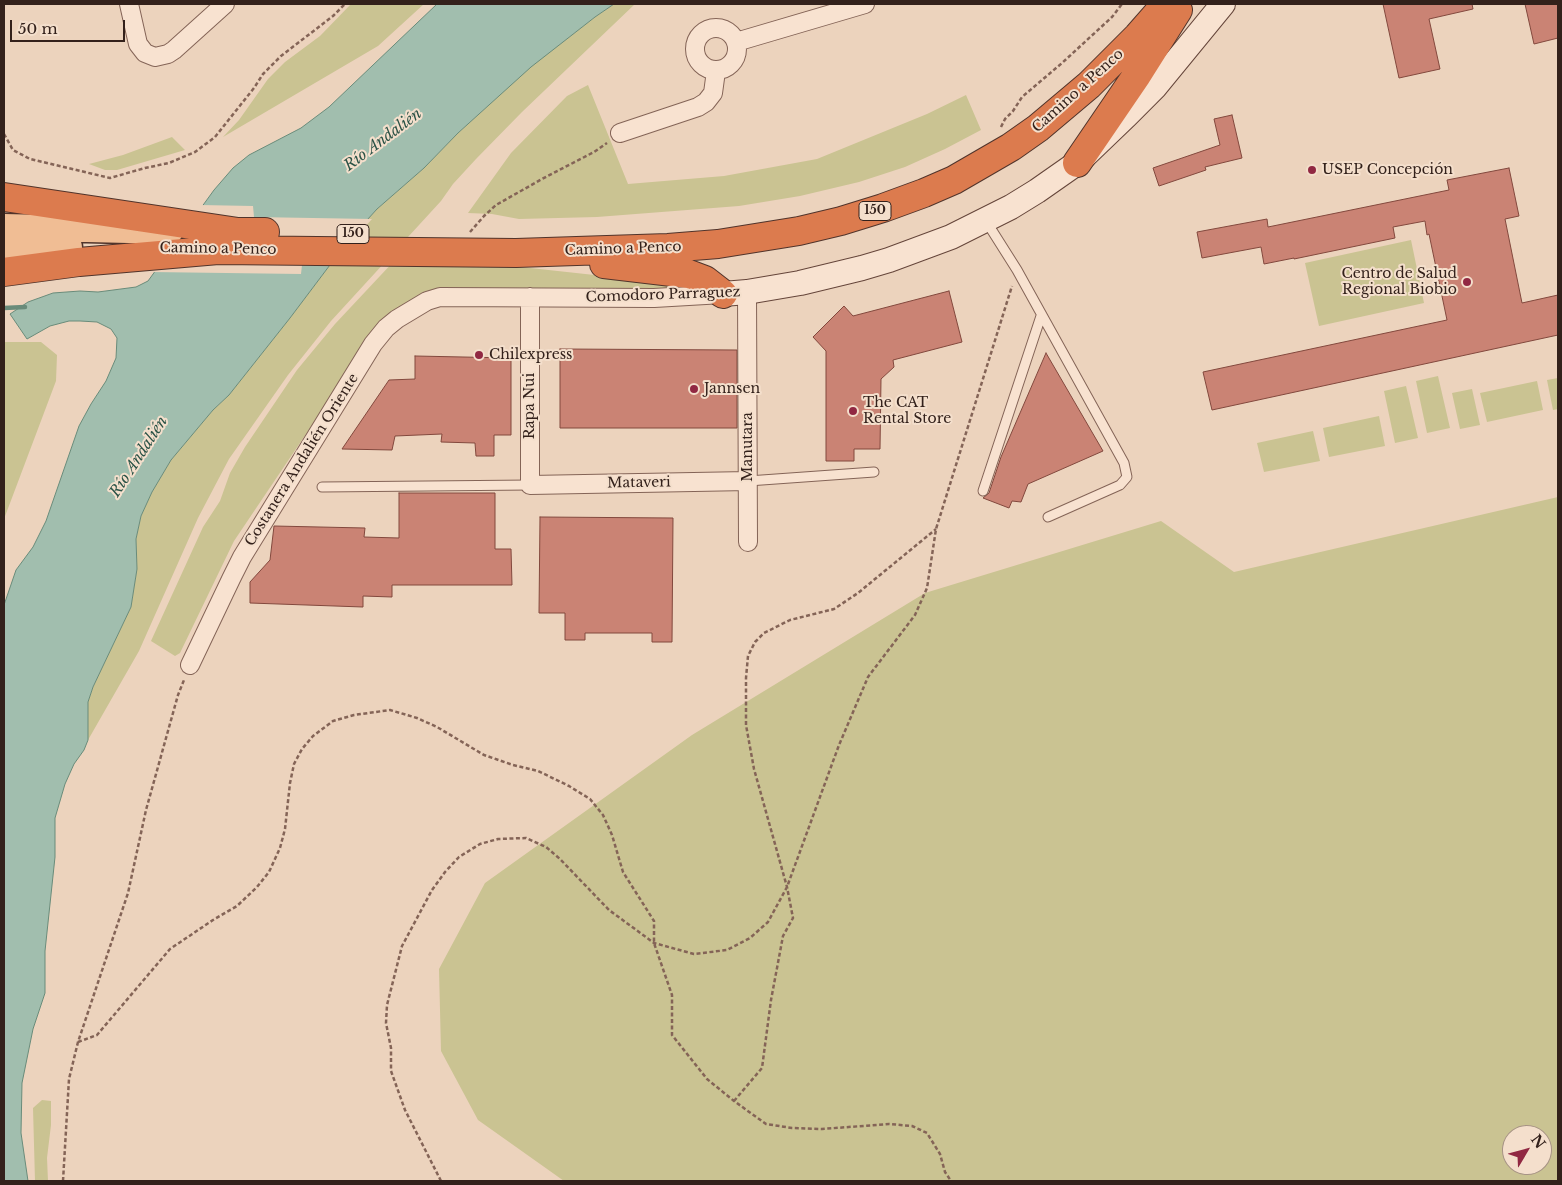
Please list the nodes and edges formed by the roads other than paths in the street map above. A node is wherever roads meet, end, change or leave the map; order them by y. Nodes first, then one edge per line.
1 (129, 4) edge
2 (224, 4) edge
3 (865, 4) edge
4 (1144, 4) edge
5 (1166, 4) edge
6 (1181, 4) edge
7 (1223, 4) edge
8 (206, 11) edge
9 (736, 49) junction
10 (716, 71) junction
11 (620, 133) road end
12 (1076, 163) junction
13 (4, 197) edge
14 (986, 220) junction
15 (4, 227) edge
16 (87, 238) junction
17 (463, 244) junction
18 (4, 246) edge
19 (516, 253) junction
20 (4, 272) edge
21 (735, 293) junction
22 (454, 296) joint
23 (530, 297) junction
24 (1042, 316) junction
25 (874, 472) dead end
26 (748, 481) junction
27 (530, 485) junction
28 (322, 487) dead end
29 (983, 490) dead end
30 (1048, 516) dead end
31 (748, 542) dead end
32 (190, 665) road end

1 - 8 street
2 - 8 street
3 - 9 street
4 - 17 highway, Camino a Penco / 150
5 - 19 highway, Camino a Penco / 150
6 - 12 highway
7 - 12 street, Comodoro Parraguez
9 - 10 street
9 - 10 street
10 - 11 street
12 - 14 street, Comodoro Parraguez
13 - 16 highway
14 - 21 street, Comodoro Parraguez
14 - 24 lane
15 - 16 main road
16 - 17 highway, Camino a Penco / 150
16 - 17 highway, Camino a Penco / 150
16 - 18 main road
16 - 20 highway
17 - 19 highway, Camino a Penco / 150
19 - 21 highway
21 - 23 street, Comodoro Parraguez
21 - 26 street, Manutara
22 - 23 street, Comodoro Parraguez
22 - 32 street, Costanera Andalién Oriente
23 - 27 street, Rapa Nui
24 - 29 lane
24 - 30 lane
25 - 26 lane
26 - 27 street, Mataveri
26 - 31 street, Manutara
27 - 28 lane

